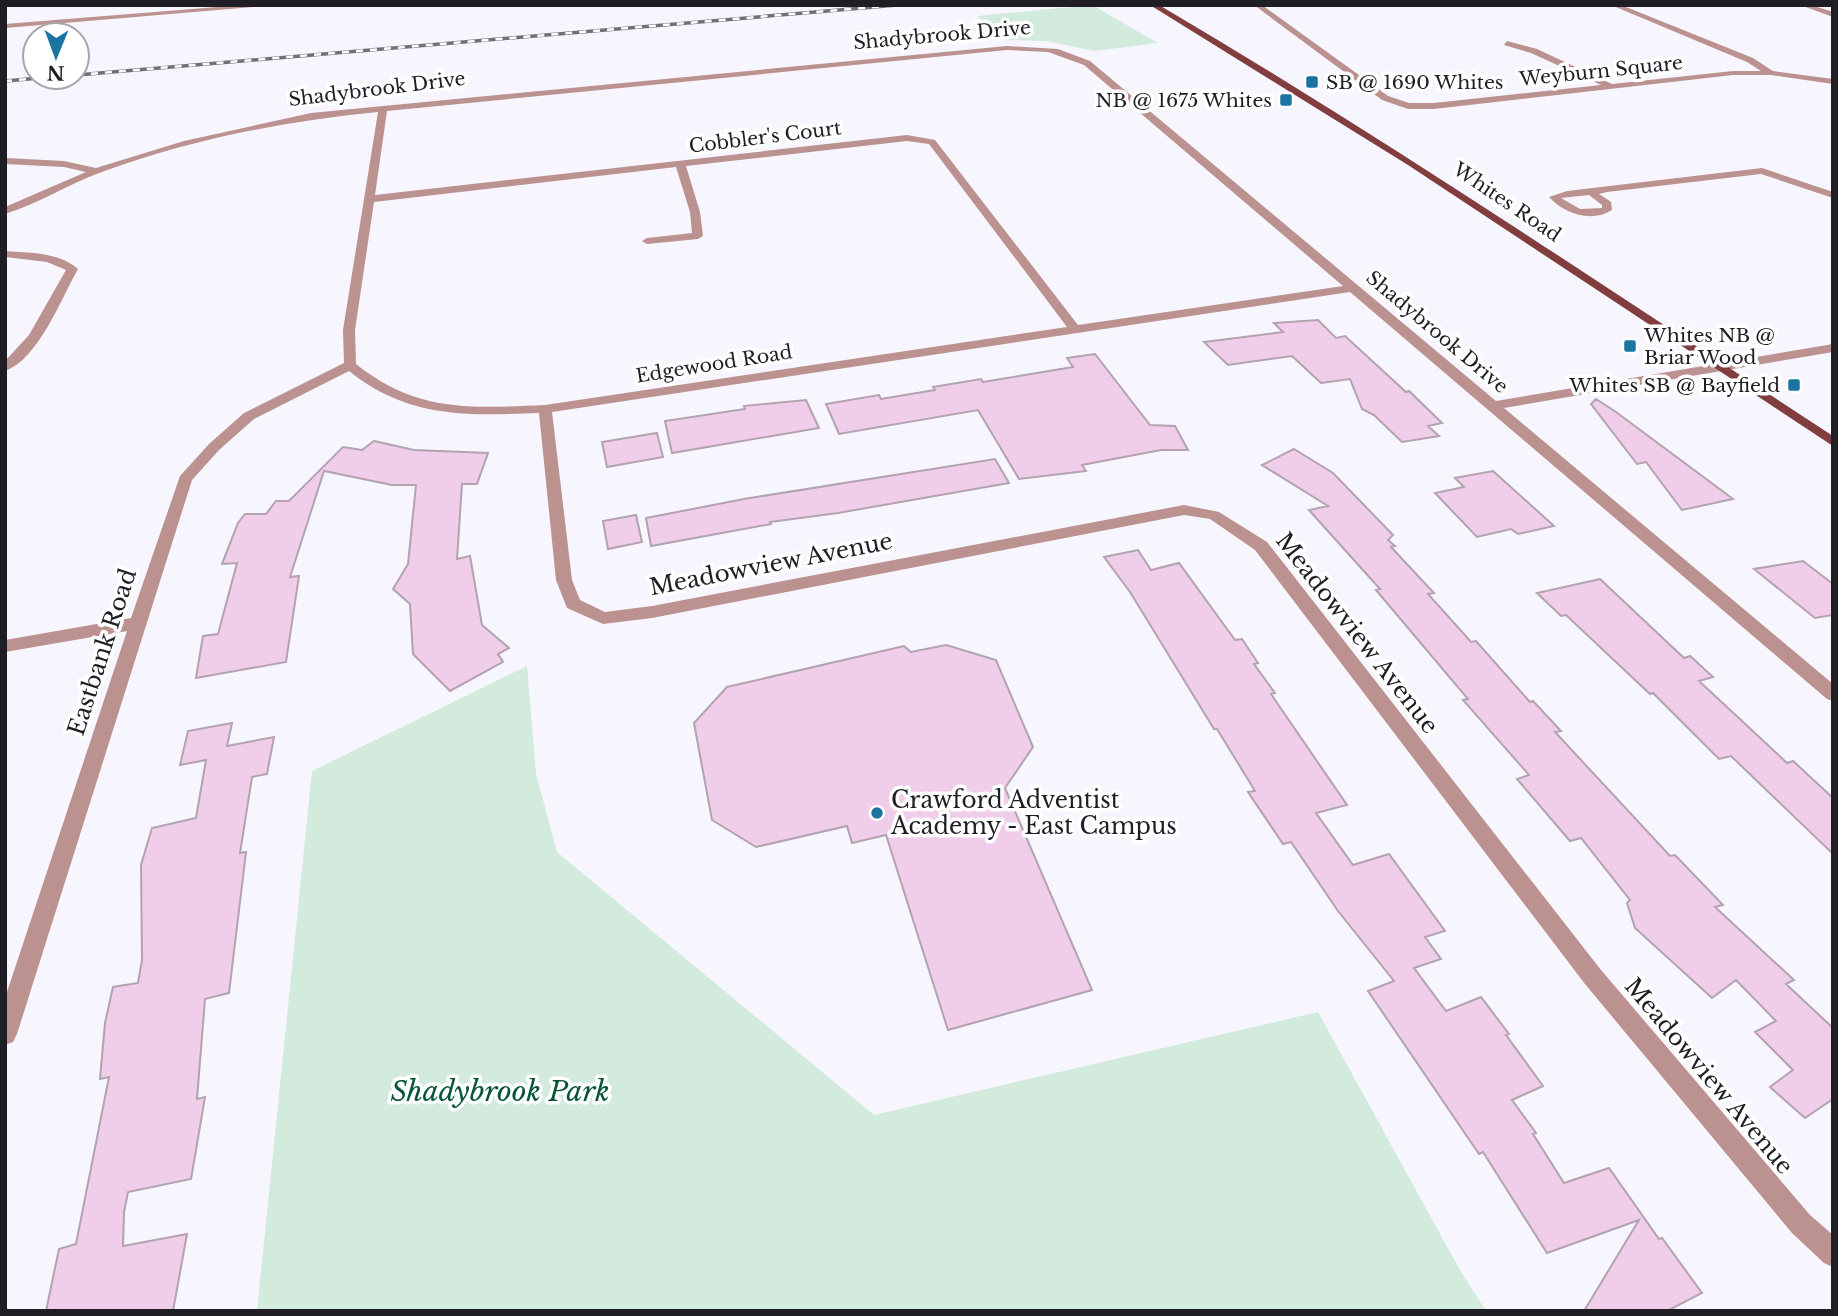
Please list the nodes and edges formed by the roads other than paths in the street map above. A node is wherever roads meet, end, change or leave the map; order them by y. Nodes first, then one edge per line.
1 (273, 5) edge
2 (1153, 5) edge
3 (1257, 5) edge
4 (1614, 5) edge
5 (1803, 5) edge
6 (1833, 15) edge
7 (5, 26) edge
8 (1507, 43) dead end
9 (1771, 74) junction
10 (1833, 82) edge
11 (1610, 86) junction
12 (383, 107) junction
13 (5, 162) edge
14 (680, 164) junction
15 (96, 171) junction
16 (1593, 194) dead end
17 (1833, 195) edge
18 (370, 199) junction
19 (5, 211) edge
20 (647, 241) dead end
21 (5, 254) edge
22 (1352, 288) junction
23 (1074, 328) junction
24 (1833, 348) edge
25 (349, 365) junction
26 (5, 367) edge
27 (1719, 367) junction
28 (1493, 407) junction
29 (545, 409) junction
30 (1833, 442) edge
31 (137, 623) junction
32 (5, 646) edge
33 (1833, 694) edge
34 (5, 1034) edge
35 (1833, 1254) edge

1 - 7 street
2 - 27 main road, Whites Road
3 - 11 street, Weyburn Square
4 - 9 street, Weyburn Square
5 - 6 street
8 - 11 street
9 - 10 street, Weyburn Square
9 - 11 street, Weyburn Square
12 - 15 street, Shadybrook Drive
12 - 18 street
12 - 22 street, Shadybrook Drive
13 - 15 street
14 - 18 street, Cobbler's Court
14 - 20 street
14 - 23 street, Cobbler's Court
15 - 19 street, Shadybrook Drive
16 - 17 street
18 - 25 street
21 - 26 street
22 - 23 street, Edgewood Road
22 - 28 street, Shadybrook Drive
23 - 29 street, Edgewood Road
24 - 27 street
25 - 29 street, Edgewood Road
25 - 31 street, Eastbank Road
27 - 28 street
27 - 30 main road, Whites Road
28 - 33 street, Shadybrook Drive
29 - 35 street, Meadowview Avenue
31 - 32 street
31 - 34 street, Eastbank Road

